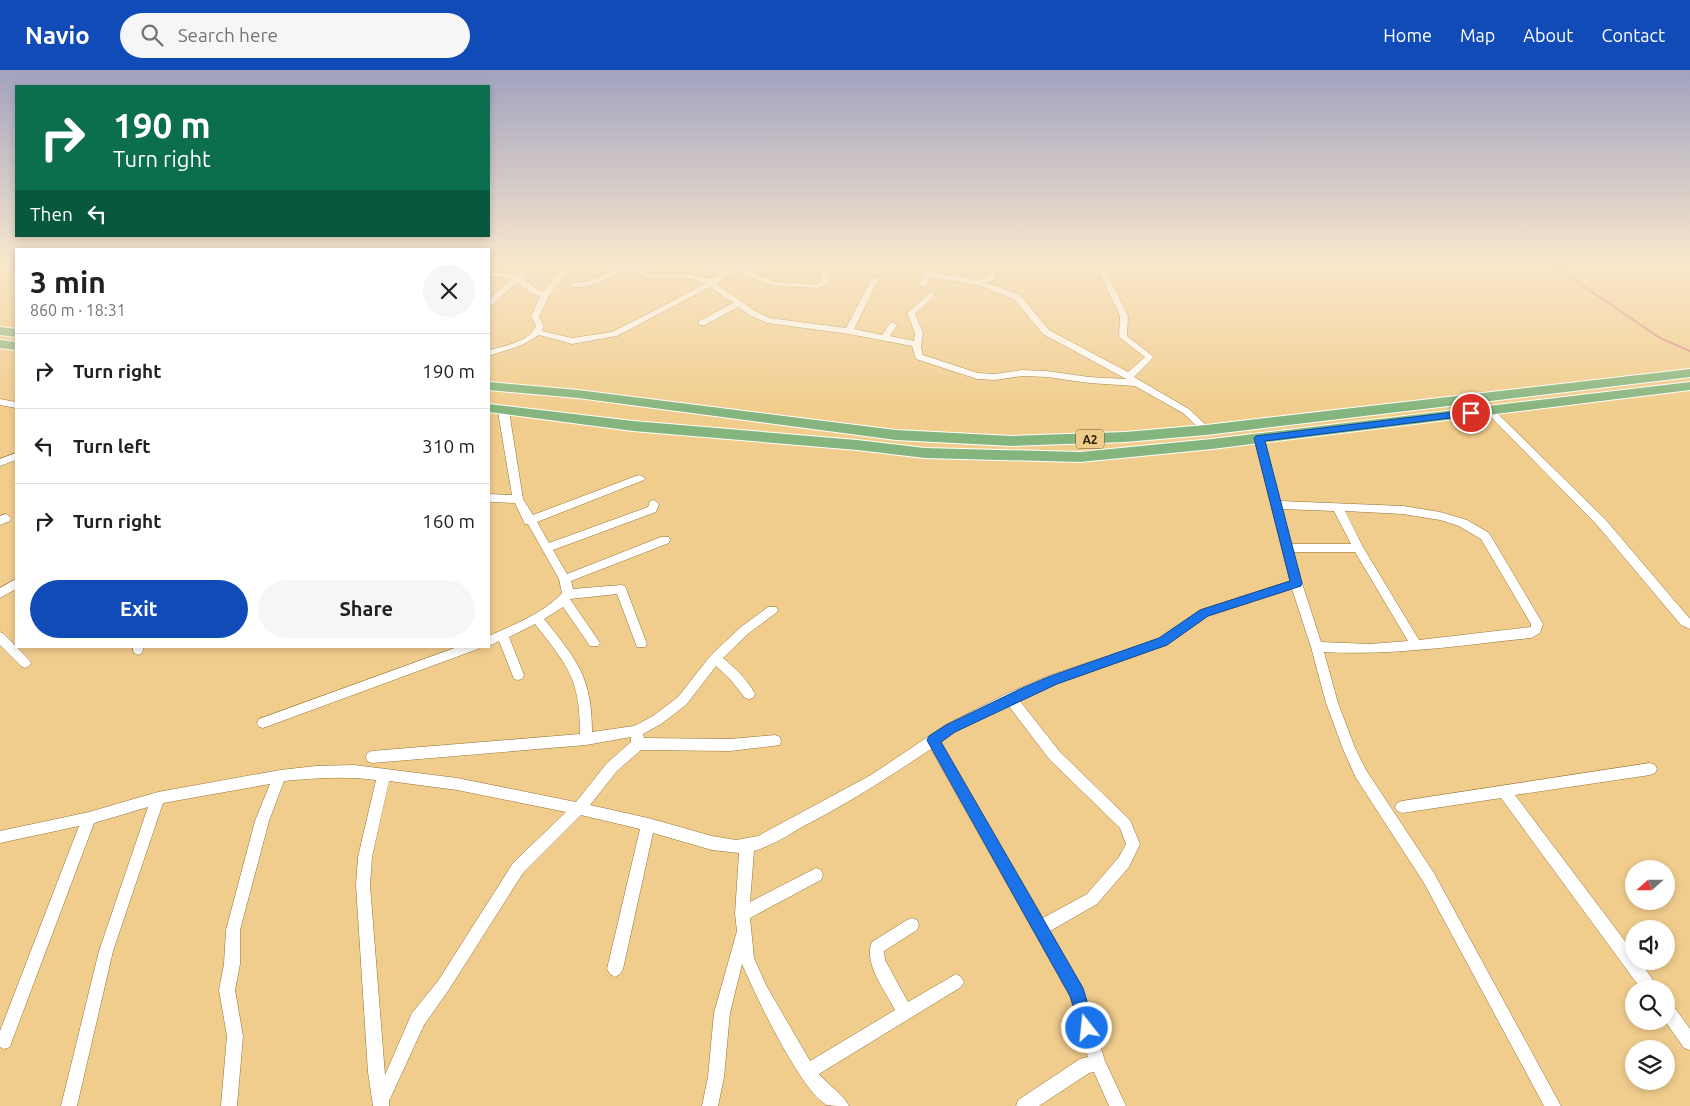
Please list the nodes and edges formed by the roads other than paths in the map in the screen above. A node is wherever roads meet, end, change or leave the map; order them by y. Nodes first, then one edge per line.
1 (536, 313) edge
2 (654, 313) edge
3 (720, 313) edge
4 (753, 313) edge
5 (858, 313) edge
6 (911, 313) edge
7 (1031, 313) edge
8 (1123, 313) edge
9 (702, 323) dead end
10 (893, 325) dead end
11 (0, 331) edge
12 (849, 331) junction
13 (538, 332) junction
14 (15, 333) edge
15 (885, 337) junction
16 (0, 344) edge
17 (916, 344) junction
18 (15, 346) edge
19 (490, 354) edge
20 (1690, 373) edge
21 (1128, 377) junction
22 (1137, 383) junction
23 (490, 386) edge
24 (1690, 386) edge
25 (578, 394) junction
26 (613, 398) junction
27 (0, 402) edge
28 (15, 405) edge
29 (490, 408) edge
30 (504, 411) junction
31 (1490, 411) junction
32 (563, 417) junction
33 (595, 421) junction
34 (1206, 430) junction
35 (1259, 438) junction
36 (15, 456) edge
37 (0, 463) edge
38 (640, 478) dead end
39 (490, 498) edge
40 (518, 499) junction
41 (654, 504) dead end
42 (1277, 505) junction
43 (1338, 508) junction
44 (529, 521) junction
45 (665, 540) dead end
46 (547, 548) junction
47 (1288, 548) junction
48 (1358, 548) junction
49 (565, 579) junction
50 (15, 583) edge
51 (1296, 583) junction
52 (0, 594) edge
53 (566, 596) junction
54 (772, 610) dead end
55 (537, 618) junction
56 (1690, 624) edge
57 (503, 636) junction
58 (0, 637) edge
59 (490, 641) edge
60 (594, 642) dead end
61 (641, 644) dead end
62 (1416, 645) junction
63 (1317, 647) junction
64 (469, 648) edge
65 (715, 658) junction
66 (25, 663) dead end
67 (518, 675) dead end
68 (749, 694) dead end
69 (1010, 698) junction
70 (264, 723) dead end
71 (637, 738) junction
72 (586, 739) junction
73 (933, 740) junction
74 (775, 741) dead end
75 (372, 757) dead end
76 (1650, 768) dead end
77 (384, 774) junction
78 (280, 776) junction
79 (1504, 791) junction
80 (158, 798) junction
81 (1402, 807) dead end
82 (578, 809) junction
83 (89, 818) junction
84 (648, 824) junction
85 (0, 837) edge
86 (747, 846) junction
87 (816, 875) dead end
88 (742, 914) junction
89 (912, 925) dead end
90 (1040, 928) junction
91 (744, 932) junction
92 (615, 969) dead end
93 (1644, 980) edge
94 (956, 982) dead end
95 (904, 1013) junction
96 (1675, 1022) edge
97 (4, 1041) dead end
98 (1690, 1042) edge
99 (1098, 1063) junction
100 (807, 1072) junction
101 (381, 1103) edge
102 (69, 1106) edge
103 (229, 1106) edge
104 (710, 1106) edge
105 (841, 1106) edge
106 (1024, 1106) edge
107 (1118, 1106) edge
108 (1553, 1106) edge

1 - 13 street
2 - 13 street
3 - 9 street
4 - 12 street
5 - 12 street
6 - 17 street
7 - 21 street
8 - 21 street
10 - 15 street
11 - 14 highway
12 - 15 street
13 - 19 street
15 - 17 street
16 - 18 highway
17 - 22 street
20 - 34 highway, A2
21 - 22 street
22 - 34 street
23 - 25 highway, A2
24 - 31 highway, A2
25 - 26 highway, A2
25 - 32 highway
26 - 33 highway
26 - 34 highway, A2
27 - 28 street
29 - 30 highway, A2
30 - 32 highway, A2
30 - 40 street
31 - 35 highway, A2
31 - 56 street
32 - 33 highway, A2
33 - 35 highway, A2
35 - 42 street
36 - 37 street
38 - 44 street
39 - 40 street
40 - 44 street
41 - 46 street
42 - 43 street
42 - 47 street
43 - 48 street
43 - 62 street
44 - 46 street
45 - 49 street
46 - 49 street
47 - 48 street
47 - 51 street
48 - 62 street
49 - 53 street
50 - 52 street
51 - 63 street
51 - 69 street
53 - 55 street
53 - 60 street
53 - 61 street
54 - 65 street
55 - 57 street
55 - 72 street
57 - 59 street
57 - 67 street
58 - 66 street
62 - 63 street
63 - 108 street
64 - 70 street
65 - 68 street
65 - 71 street
69 - 73 street
69 - 90 street
71 - 72 street
71 - 74 street
71 - 82 street
72 - 75 street
73 - 86 street
73 - 90 street
76 - 79 street
77 - 78 street
77 - 82 street
77 - 101 street
78 - 80 street
78 - 103 street
79 - 81 street
79 - 93 street
80 - 83 street
80 - 102 street
82 - 84 street
82 - 101 street
83 - 85 street
83 - 97 street
84 - 86 street
84 - 92 street
86 - 88 street
87 - 88 street
88 - 91 street
89 - 95 street
90 - 99 street
91 - 100 street
91 - 104 street
94 - 95 street
95 - 100 street
96 - 98 street
99 - 106 street
99 - 107 street
100 - 105 street

